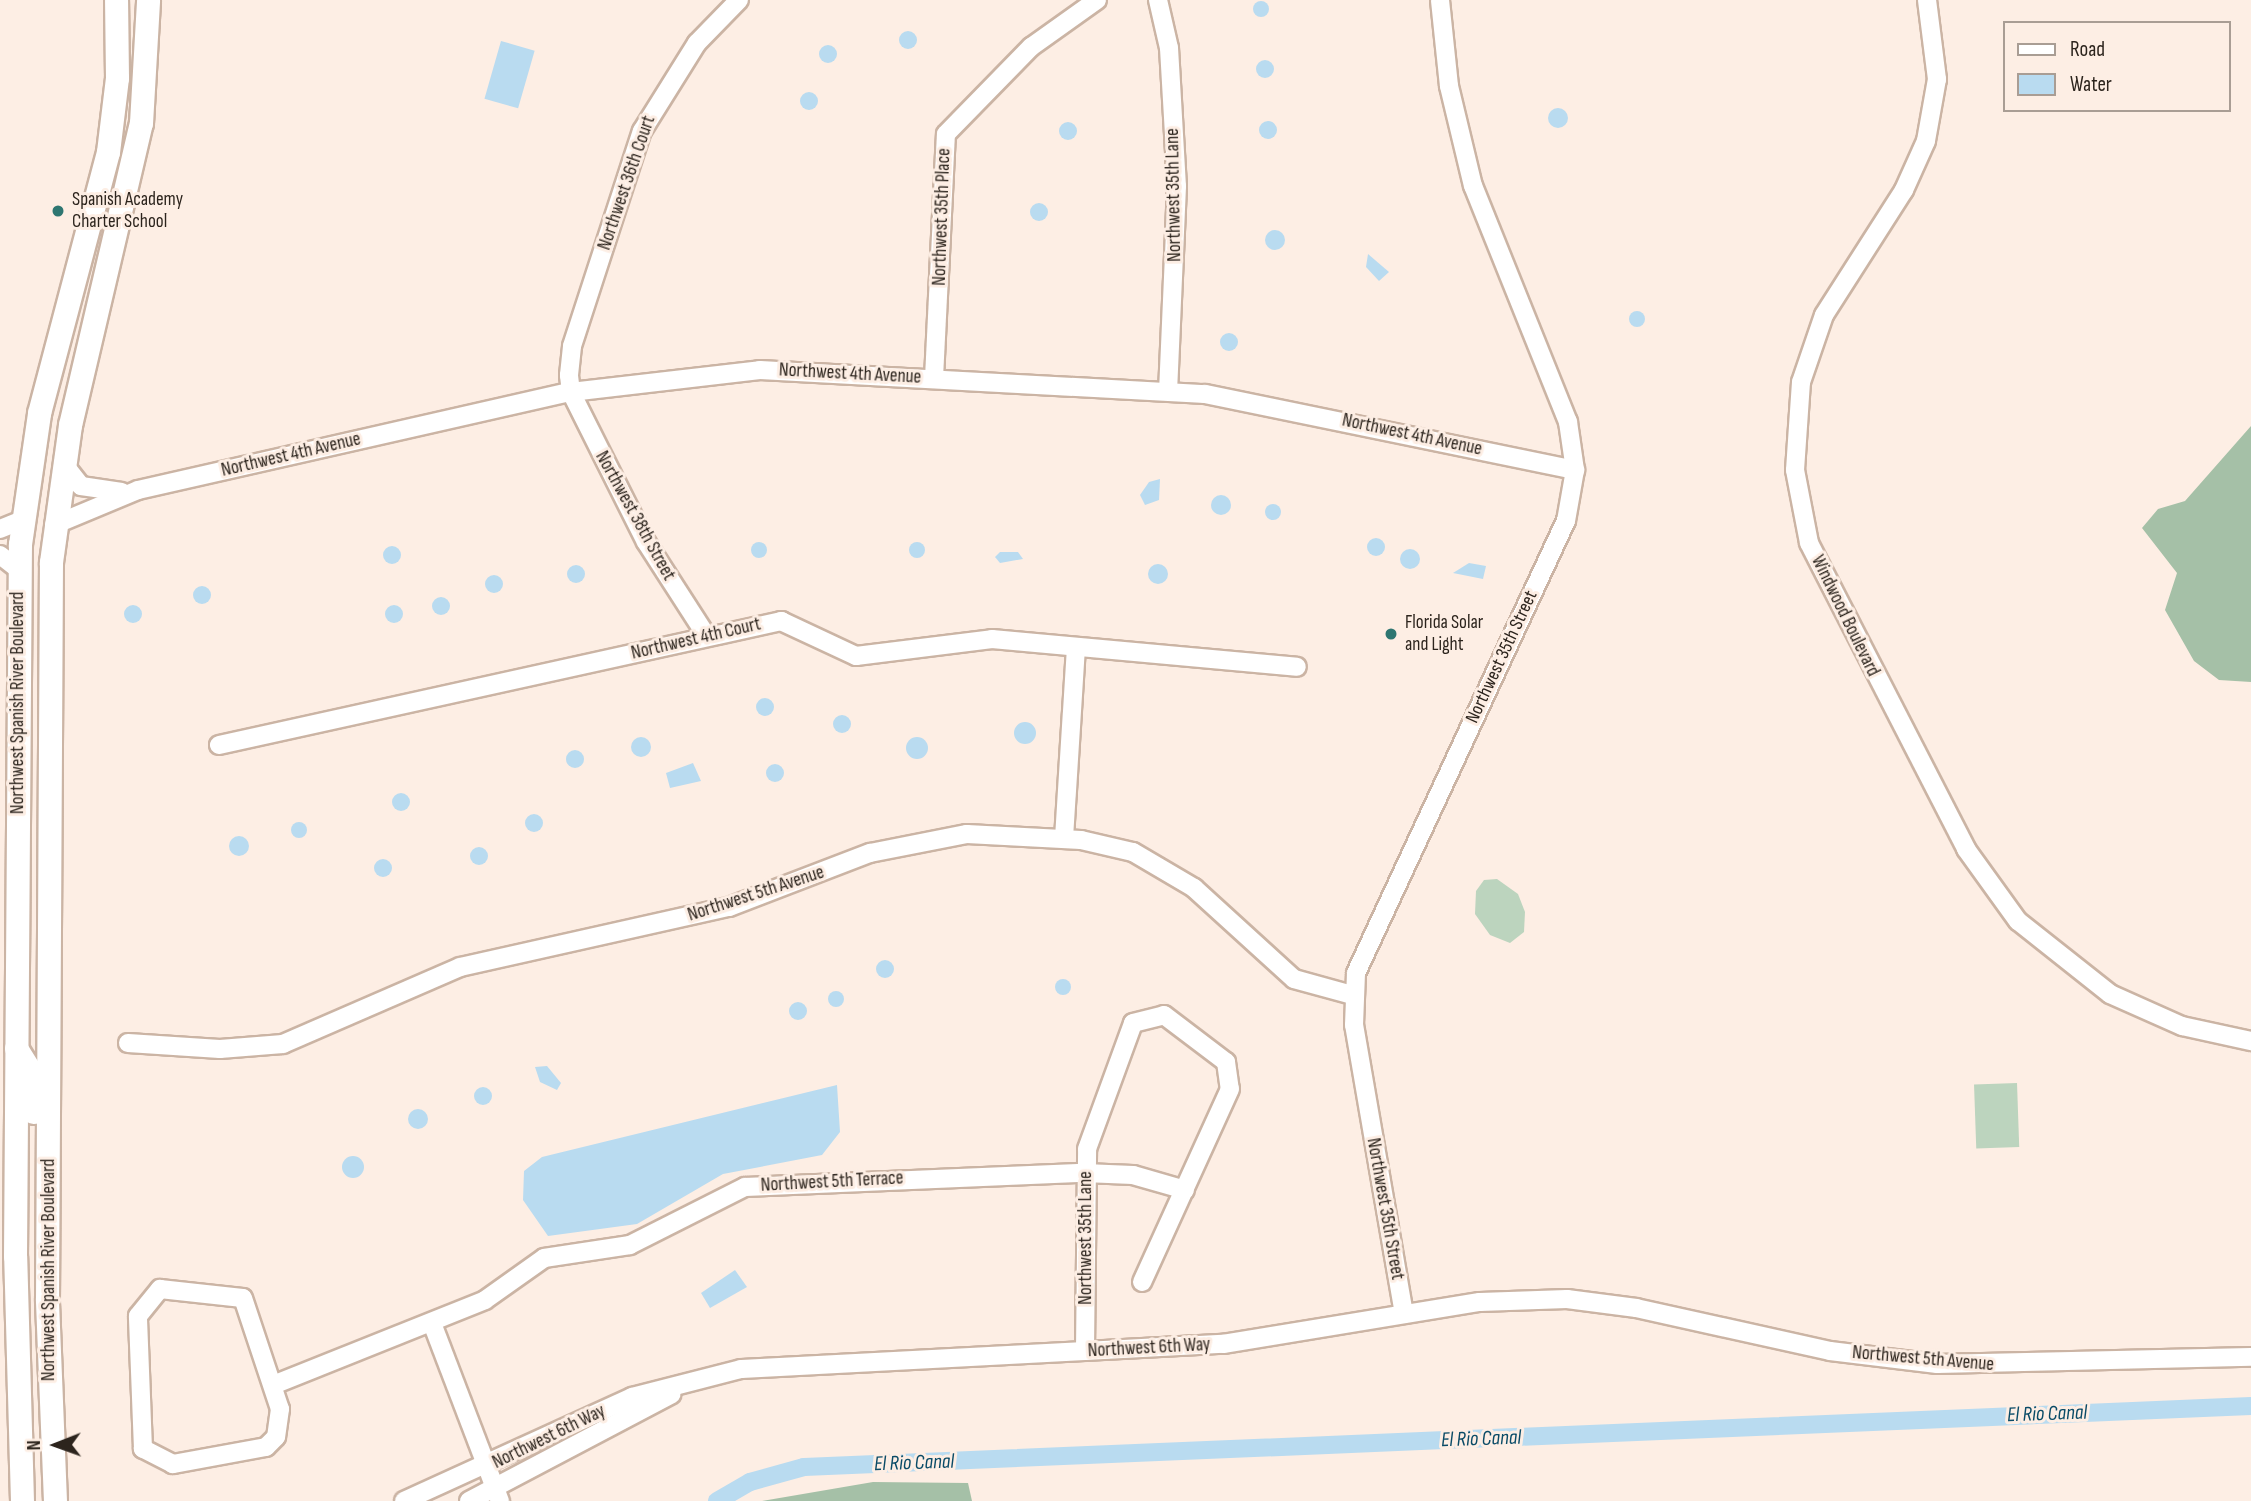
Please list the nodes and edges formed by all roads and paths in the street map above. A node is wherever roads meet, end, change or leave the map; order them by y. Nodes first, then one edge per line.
1 (117, 0) edge
2 (128, 0) edge
3 (148, 0) edge
4 (739, 0) edge
5 (1097, 0) edge
6 (1158, 0) edge
7 (1440, 0) edge
8 (1927, 0) edge
9 (148, 62) junction
10 (934, 378) junction
11 (1168, 391) junction
12 (571, 392) junction
13 (63, 463) junction
14 (1575, 470) junction
15 (129, 493) junction
16 (22, 520) junction
17 (54, 525) junction
18 (0, 529) edge
19 (0, 555) edge
20 (19, 570) junction
21 (706, 635) junction
22 (1076, 647) junction
23 (1297, 667) dead end
24 (219, 745) dead end
25 (1064, 838) junction
26 (1352, 995) junction
27 (2251, 1041) edge
28 (128, 1043) dead end
29 (8, 1048) edge
30 (1084, 1173) junction
31 (1185, 1190) junction
32 (48, 1233) junction
33 (1142, 1282) dead end
34 (1600, 1303) joint
35 (1404, 1314) junction
36 (432, 1323) junction
37 (1085, 1351) junction
38 (2251, 1357) edge
39 (697, 1381) junction
40 (273, 1385) junction
41 (488, 1467) junction
42 (498, 1495) edge
43 (22, 1501) edge
44 (55, 1501) edge
45 (404, 1501) edge
46 (469, 1501) edge

1 - 16 main road, Northwest Spanish River Boulevard
2 - 9 main road
3 - 9 main road, Northwest Spanish River Boulevard
4 - 12 street, Northwest 36th Court
5 - 10 street, Northwest 35th Place
6 - 11 street, Northwest 35th Lane
7 - 14 street, Northwest 35th Street
8 - 27 street, Windwood Boulevard
9 - 13 main road, Northwest Spanish River Boulevard
10 - 11 street, Northwest 4th Avenue
10 - 12 street, Northwest 4th Avenue
11 - 14 street, Northwest 4th Avenue
12 - 15 street, Northwest 4th Avenue
12 - 21 street, Northwest 38th Street
13 - 15 street, Northwest 4th Avenue
13 - 17 main road, Northwest Spanish River Boulevard
14 - 26 street, Northwest 35th Street
15 - 17 street, Northwest 4th Avenue
16 - 18 street
16 - 20 main road, Northwest Spanish River Boulevard
17 - 32 main road, Northwest Spanish River Boulevard
19 - 20 street
20 - 29 main road, Northwest Spanish River Boulevard
21 - 22 street, Northwest 4th Court
21 - 24 street, Northwest 4th Court
22 - 23 street, Northwest 4th Court
22 - 25 street
25 - 26 street, Northwest 5th Avenue
25 - 28 street, Northwest 5th Avenue
26 - 35 street, Northwest 35th Street
29 - 32 main road
29 - 43 main road, Northwest Spanish River Boulevard
30 - 31 street, Northwest 5th Terrace
30 - 31 street, Northwest 35th Lane
30 - 36 street, Northwest 5th Terrace
30 - 37 street, Northwest 35th Lane
31 - 33 street
32 - 44 main road, Northwest Spanish River Boulevard
34 - 35 street, Northwest 6th Way
34 - 38 street, Northwest 5th Avenue
35 - 37 street, Northwest 6th Way
36 - 40 street, Northwest 5th Terrace
36 - 41 street
37 - 39 street, Northwest 6th Way
39 - 41 street, Northwest 6th Way
39 - 42 street, Northwest 6th Way
40 - 40 street
41 - 42 street
41 - 45 street, Northwest 6th Way
42 - 46 street, Northwest 6th Way

